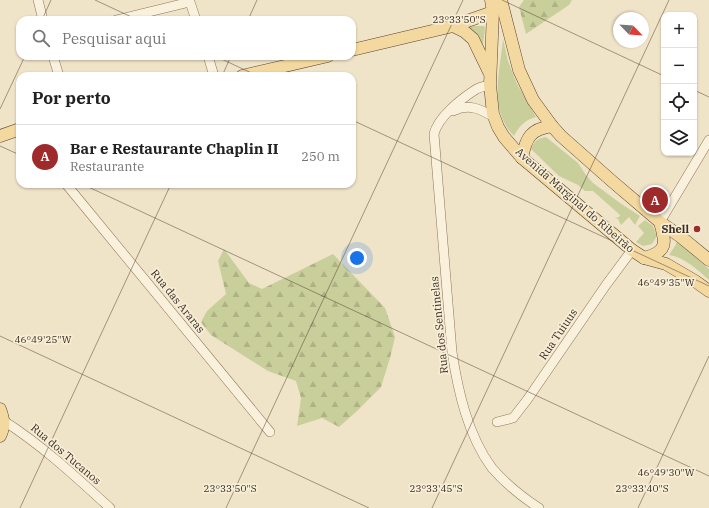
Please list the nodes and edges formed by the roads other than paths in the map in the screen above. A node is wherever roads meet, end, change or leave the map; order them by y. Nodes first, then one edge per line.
1 (38, 0) edge
2 (501, 0) edge
3 (492, 6) edge
4 (43, 16) edge
5 (132, 16) edge
6 (195, 16) edge
7 (453, 26) junction
8 (356, 49) edge
9 (54, 60) edge
10 (209, 60) edge
11 (311, 60) edge
12 (58, 72) edge
13 (213, 72) edge
14 (259, 72) edge
15 (490, 79) junction
16 (446, 115) junction
17 (494, 117) junction
18 (552, 126) junction
19 (16, 130) edge
20 (0, 136) edge
21 (709, 140) edge
22 (522, 158) junction
23 (69, 188) edge
24 (660, 222) junction
25 (632, 250) junction
26 (644, 258) junction
27 (709, 260) edge
28 (709, 291) edge
29 (0, 409) edge
30 (4, 421) junction
31 (497, 422) dead end
32 (270, 432) dead end
33 (0, 436) edge
34 (110, 508) edge
35 (539, 508) edge

1 - 4 street
2 - 18 main road
3 - 7 main road
3 - 15 main road, Avenida Marginal do Ribeirão
5 - 6 street
7 - 8 main road
7 - 15 main road
9 - 12 street
10 - 13 street
11 - 14 main road
15 - 16 street, Rua dos Sentinelas
15 - 17 main road, Avenida Marginal do Ribeirão
16 - 17 street
16 - 35 street, Rua dos Sentinelas
17 - 22 main road, Avenida Marginal do Ribeirão
18 - 22 main road
18 - 24 main road
19 - 20 main road
21 - 24 street
22 - 25 main road, Avenida Marginal do Ribeirão
23 - 32 street, Rua das Araras
24 - 26 main road
24 - 27 main road
25 - 26 main road, Avenida Marginal do Ribeirão
25 - 31 street, Rua Tuiuus
26 - 28 main road, Avenida Marginal do Ribeirão
29 - 30 main road
30 - 33 main road
30 - 34 street, Rua dos Tucanos

